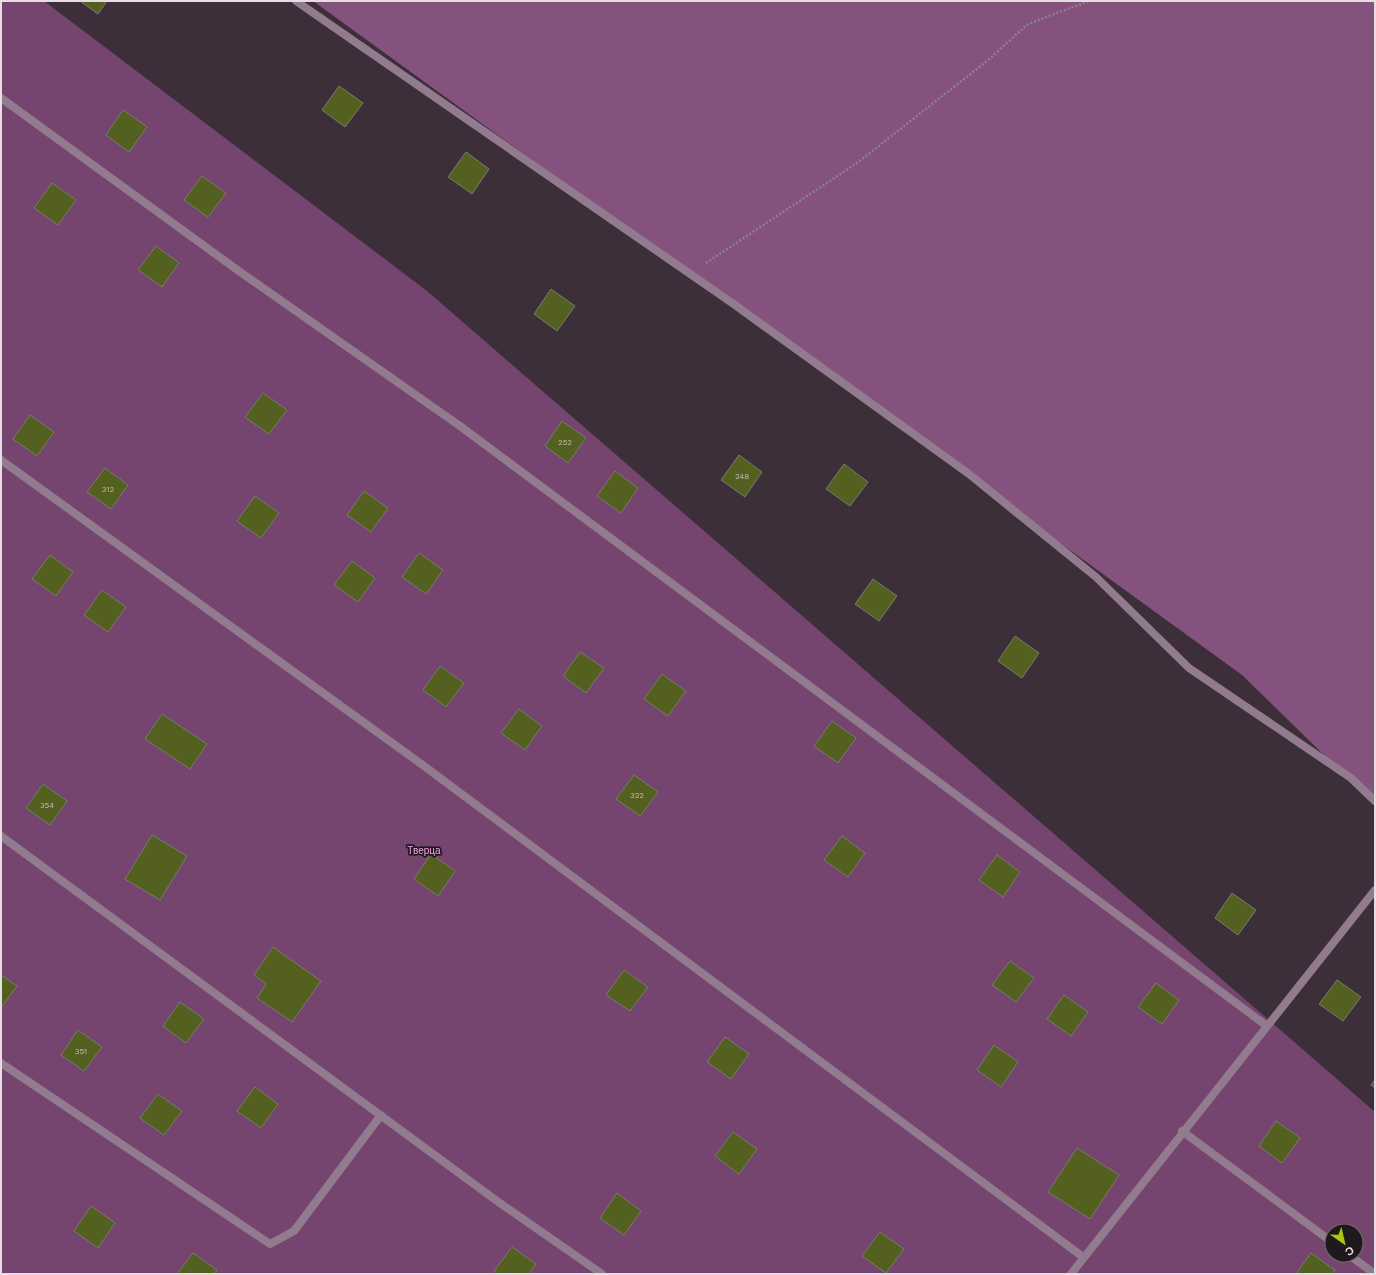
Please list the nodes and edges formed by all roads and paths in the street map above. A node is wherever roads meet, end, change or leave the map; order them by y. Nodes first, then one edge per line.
1 (296, 1) edge
2 (1089, 1) edge
3 (1, 98) edge
4 (689, 275) junction
5 (1, 460) edge
6 (1375, 801) edge
7 (1, 836) edge
8 (1375, 890) edge
9 (1267, 1026) junction
10 (1, 1063) edge
11 (381, 1115) junction
12 (1182, 1131) junction
13 (1324, 1236) edge
14 (1082, 1257) junction
15 (1360, 1263) edge
16 (602, 1274) edge
17 (1070, 1274) edge
18 (1375, 1274) edge

1 - 4 street
2 - 4 path
3 - 9 street
4 - 6 street
5 - 14 street
7 - 11 street
8 - 9 street
9 - 12 street
10 - 11 street
11 - 16 street
12 - 13 street
12 - 14 street
14 - 17 street
15 - 18 street

